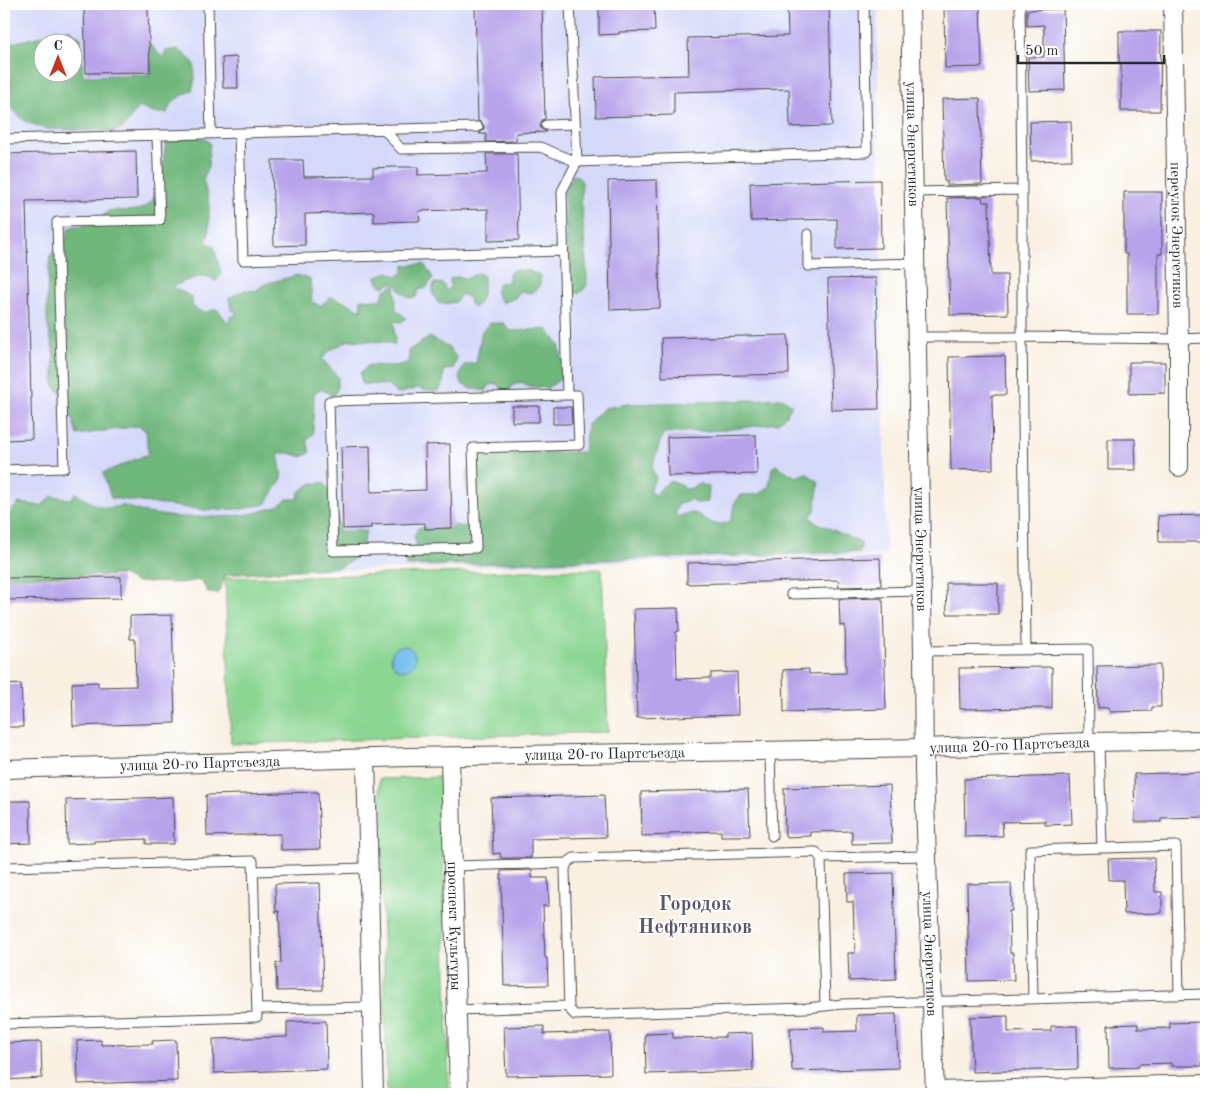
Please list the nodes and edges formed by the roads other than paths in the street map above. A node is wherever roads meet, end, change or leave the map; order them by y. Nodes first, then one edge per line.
1 (208, 4) edge
2 (570, 4) edge
3 (864, 4) edge
4 (910, 4) edge
5 (1020, 4) edge
6 (1173, 4) edge
7 (546, 124) dead end
8 (575, 124) junction
9 (478, 126) dead end
10 (384, 129) junction
11 (211, 133) junction
12 (239, 133) junction
13 (158, 135) junction
14 (4, 139) edge
15 (577, 162) junction
16 (1022, 190) junction
17 (913, 192) junction
18 (808, 234) dead end
19 (563, 251) junction
20 (916, 263) junction
21 (1022, 336) junction
22 (917, 337) junction
23 (1206, 338) edge
24 (1180, 339) junction
25 (567, 395) junction
26 (1178, 467) dead end
27 (4, 470) edge
28 (922, 591) junction
29 (791, 594) dead end
30 (1026, 650) junction
31 (923, 651) junction
32 (1206, 740) edge
33 (1094, 742) junction
34 (924, 748) junction
35 (770, 750) junction
36 (450, 756) junction
37 (366, 758) junction
38 (4, 769) edge
39 (772, 836) dead end
40 (1102, 848) junction
41 (926, 856) junction
42 (821, 858) junction
43 (567, 863) junction
44 (453, 866) junction
45 (4, 867) edge
46 (368, 868) junction
47 (253, 871) junction
48 (1206, 994) edge
49 (1180, 995) junction
50 (1034, 999) junction
51 (932, 1002) junction
52 (569, 1006) junction
53 (825, 1006) junction
54 (372, 1007) junction
55 (257, 1009) junction
56 (456, 1010) junction
57 (4, 1024) edge
58 (1206, 1084) edge
59 (1042, 1091) edge
60 (934, 1093) edge
61 (374, 1094) edge
62 (458, 1094) edge

1 - 11 lane
2 - 8 lane
3 - 15 lane
4 - 17 street, улица Энергетиков
5 - 16 lane
6 - 24 street, переулок Энергетиков
7 - 8 lane
8 - 15 lane
9 - 10 lane
10 - 12 lane
10 - 15 lane
11 - 12 lane
11 - 13 lane
12 - 19 lane
13 - 14 lane
13 - 27 lane
15 - 19 lane
16 - 17 lane
16 - 21 lane
17 - 20 street, улица Энергетиков
18 - 20 lane
19 - 25 lane
20 - 22 street, улица Энергетиков
21 - 22 lane
21 - 24 lane
21 - 30 lane
22 - 28 street, улица Энергетиков
23 - 24 lane
24 - 26 street, переулок Энергетиков
25 - 25 lane
28 - 29 lane
28 - 31 street, улица Энергетиков
30 - 31 lane
30 - 33 lane
31 - 34 street, улица Энергетиков
32 - 33 street, улица 20-го Партсъезда
33 - 34 street, улица 20-го Партсъезда
33 - 40 lane
34 - 35 street, улица 20-го Партсъезда
34 - 41 street, улица Энергетиков
35 - 36 street, улица 20-го Партсъезда
35 - 39 lane
36 - 37 street, улица 20-го Партсъезда
36 - 44 street, проспект Культуры
37 - 38 street, улица 20-го Партсъезда
37 - 46 street
40 - 49 lane
40 - 50 lane
41 - 42 lane
41 - 51 street, улица Энергетиков
42 - 43 lane
42 - 53 lane
43 - 44 lane
43 - 52 lane
44 - 56 street, проспект Культуры
45 - 47 lane
46 - 47 lane
46 - 54 street
47 - 55 lane
48 - 49 lane
49 - 50 lane
50 - 51 lane
51 - 53 lane
51 - 60 street, улица Энергетиков
52 - 53 lane
52 - 56 lane
54 - 55 lane
54 - 61 street
55 - 57 lane
56 - 62 street, проспект Культуры
58 - 59 street
59 - 60 street

